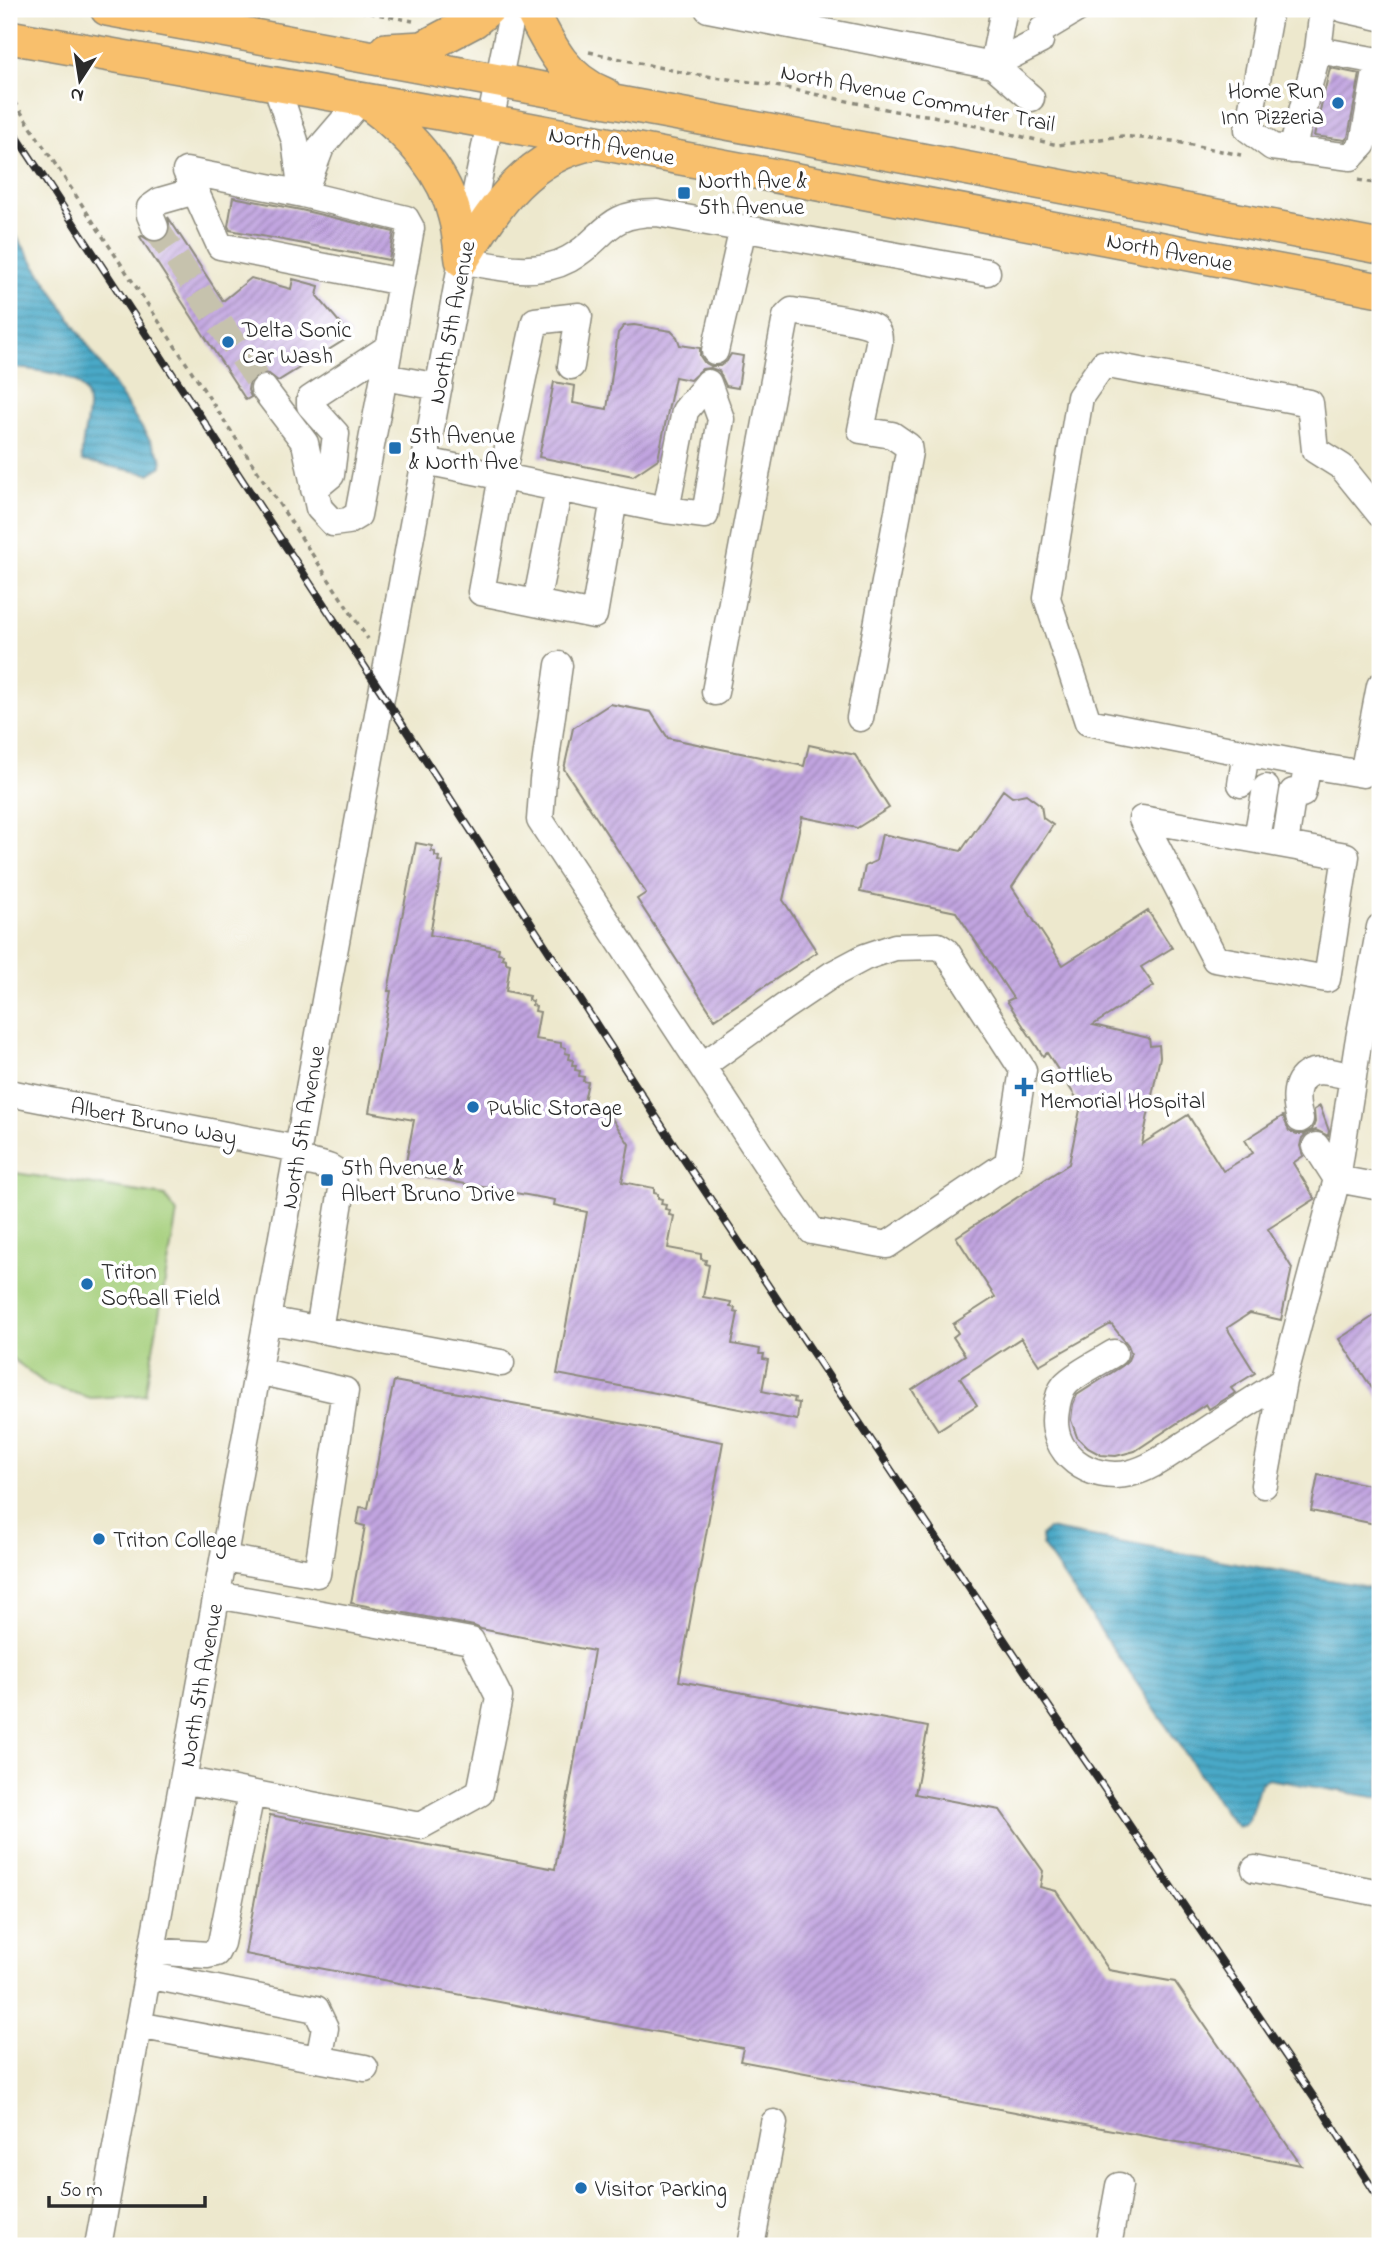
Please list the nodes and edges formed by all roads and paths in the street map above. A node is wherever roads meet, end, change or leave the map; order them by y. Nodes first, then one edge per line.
1 (107, 9) edge
2 (350, 9) edge
3 (488, 9) edge
4 (513, 9) edge
5 (531, 9) edge
6 (708, 9) edge
7 (1004, 9) edge
8 (1046, 9) edge
9 (1077, 9) edge
10 (1270, 9) edge
11 (1324, 9) edge
12 (1344, 9) edge
13 (786, 16) edge
14 (1380, 17) edge
15 (425, 23) dead end
16 (9, 37) edge
17 (1040, 41) dead end
18 (332, 50) junction
19 (1318, 50) junction
20 (584, 51) dead end
21 (993, 65) junction
22 (499, 80) junction
23 (276, 85) junction
24 (9, 94) edge
25 (363, 98) junction
26 (1031, 98) dead end
27 (629, 104) junction
28 (490, 122) junction
29 (598, 142) junction
30 (1292, 150) junction
31 (1244, 155) dead end
32 (1351, 178) dead end
33 (1380, 184) edge
34 (195, 191) junction
35 (303, 194) junction
36 (155, 227) dead end
37 (743, 228) junction
38 (1380, 247) edge
39 (462, 260) junction
40 (988, 272) dead end
41 (401, 282) junction
42 (1380, 290) edge
43 (715, 351) dead end
44 (387, 359) junction
45 (571, 366) dead end
46 (439, 387) junction
47 (264, 389) tunnel mouth
48 (425, 461) junction
49 (502, 476) junction
50 (559, 488) junction
51 (314, 489) junction
52 (614, 499) junction
53 (666, 510) dead end
54 (1380, 514) edge
55 (536, 603) junction
56 (559, 665) dead end
57 (387, 668) junction
58 (1380, 686) edge
59 (715, 692) dead end
60 (860, 718) dead end
61 (1246, 753) junction
62 (1308, 765) junction
63 (1257, 838) junction
64 (1285, 844) junction
65 (1380, 927) edge
66 (702, 1066) junction
67 (1353, 1077) junction
68 (9, 1093) edge
69 (1300, 1119) dead end
70 (1316, 1146) dead end
71 (297, 1154) junction
72 (1337, 1179) junction
73 (1380, 1187) edge
74 (267, 1320) junction
75 (319, 1330) junction
76 (1114, 1353) dead end
77 (501, 1363) dead end
78 (258, 1371) junction
79 (1283, 1381) junction
80 (1264, 1485) dead end
81 (224, 1558) junction
82 (217, 1594) junction
83 (183, 1780) junction
84 (251, 1794) junction
85 (1255, 1869) dead end
86 (1380, 1893) edge
87 (150, 1963) junction
88 (138, 2025) junction
89 (319, 2059) junction
90 (365, 2068) dead end
91 (774, 2123) dead end
92 (1119, 2186) dead end
93 (98, 2246) edge
94 (751, 2246) edge
95 (1108, 2246) edge

1 - 18 main road, North Avenue
2 - 15 path
3 - 18 main road
4 - 22 street, North 5th Avenue
5 - 27 main road
6 - 13 street
7 - 21 street
8 - 9 street
10 - 30 street
11 - 19 street
12 - 14 street
13 - 21 street
16 - 23 main road, North Avenue
17 - 21 street
18 - 22 main road, North Avenue
19 - 30 street
19 - 30 street
20 - 31 path, North Avenue Commuter Trail
21 - 26 street
22 - 27 main road, North Avenue
22 - 28 street, North 5th Avenue
23 - 25 main road, North Avenue
23 - 35 street
24 - 57 path
25 - 28 main road, North Avenue
25 - 35 street
25 - 39 main road
27 - 38 main road, North Avenue
28 - 29 main road, North Avenue
28 - 39 street, North 5th Avenue
29 - 39 main road
29 - 42 main road, North Avenue
32 - 33 path
34 - 35 street
34 - 36 street
34 - 41 street
35 - 41 street
37 - 39 street
37 - 40 street
37 - 43 street
39 - 46 street, North 5th Avenue
41 - 44 street
44 - 46 street
44 - 51 street
44 - 51 street
45 - 49 street
46 - 48 street, North 5th Avenue
47 - 51 street
48 - 49 street
48 - 57 street, North 5th Avenue
49 - 50 street
49 - 55 street
50 - 52 street
50 - 55 street
52 - 53 street
52 - 55 street
54 - 61 street
56 - 66 street
57 - 71 street, North 5th Avenue
58 - 62 street
59 - 60 street
61 - 62 street
61 - 63 street
62 - 64 street
63 - 64 street
63 - 64 street
65 - 67 street
66 - 66 street
67 - 69 street
67 - 72 street
68 - 71 street, Albert Bruno Way
70 - 72 street
71 - 74 street, North 5th Avenue
71 - 75 street, Albert Bruno Way
72 - 73 street
72 - 79 street
74 - 75 street
74 - 78 street, North 5th Avenue
75 - 77 street
76 - 79 street
78 - 81 street, North 5th Avenue
78 - 81 street
79 - 80 street
81 - 82 street, North 5th Avenue
82 - 83 street, North 5th Avenue
82 - 84 street
83 - 84 street
83 - 87 street, North 5th Avenue
84 - 87 street
85 - 86 street
87 - 88 street, North 5th Avenue
87 - 89 street
88 - 89 street
88 - 93 street, North 5th Avenue
89 - 90 street
91 - 94 street
92 - 95 street

